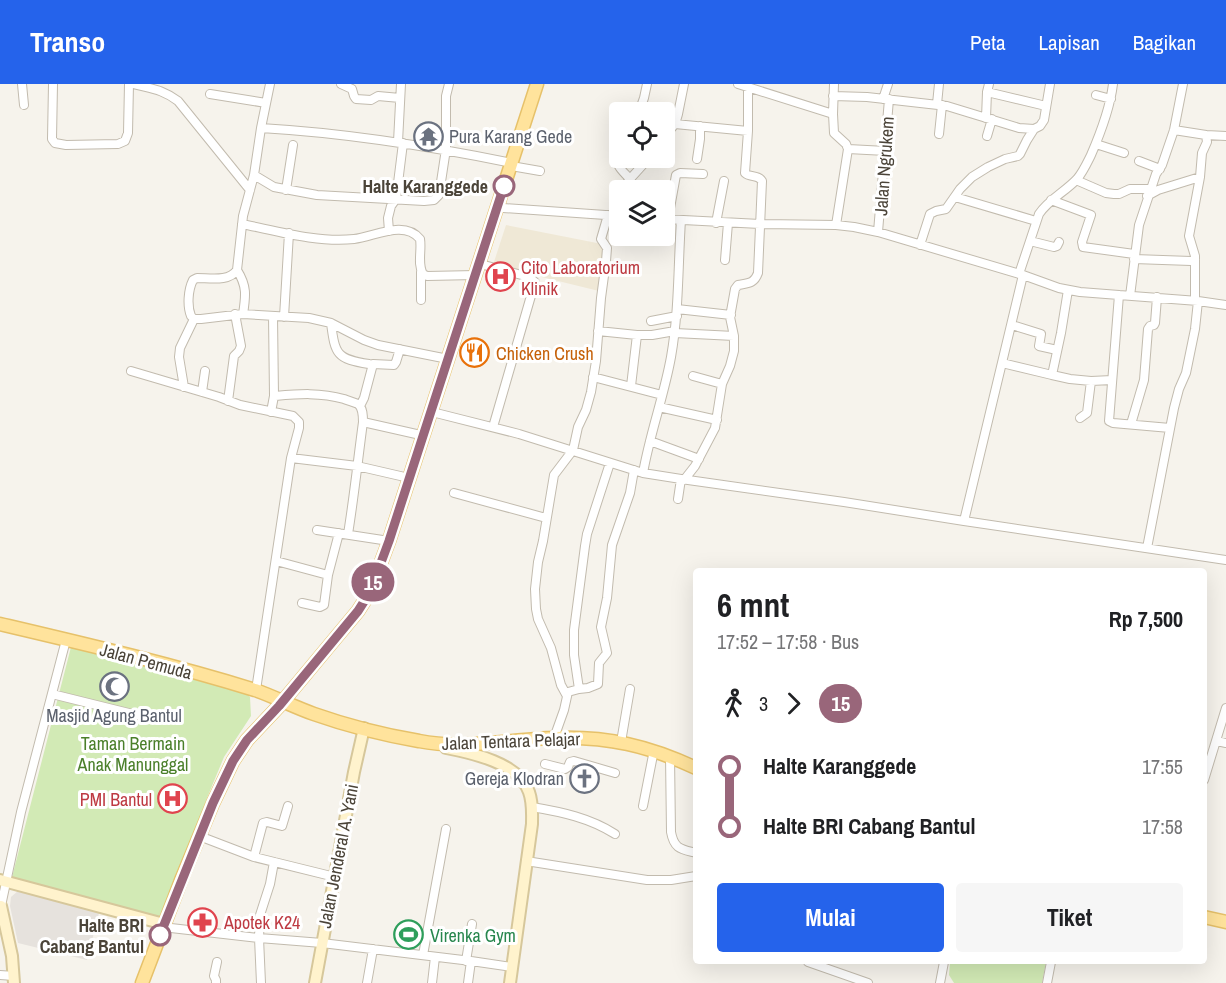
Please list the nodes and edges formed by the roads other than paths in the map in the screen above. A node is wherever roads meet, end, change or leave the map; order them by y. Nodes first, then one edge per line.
1 (22, 84) edge
2 (53, 84) edge
3 (131, 84) edge
4 (270, 84) edge
5 (341, 84) edge
6 (400, 84) edge
7 (449, 84) edge
8 (537, 84) edge
9 (543, 84) edge
10 (647, 84) edge
11 (684, 84) edge
12 (738, 84) edge
13 (834, 84) edge
14 (888, 84) edge
15 (939, 84) edge
16 (1050, 84) edge
17 (1113, 84) edge
18 (1183, 84) edge
19 (748, 88) junction
20 (988, 88) edge
21 (210, 94) dead end
22 (1096, 94) dead end
23 (833, 96) junction
24 (400, 98) junction
25 (886, 99) junction
26 (1111, 99) junction
27 (643, 102) edge
28 (266, 103) junction
29 (24, 105) dead end
30 (940, 105) junction
31 (1046, 106) junction
32 (833, 114) junction
33 (989, 118) junction
34 (675, 124) joint
35 (700, 126) junction
36 (261, 128) junction
37 (1034, 129) junction
38 (1173, 129) junction
39 (748, 131) junction
40 (939, 135) dead end
41 (1206, 135) junction
42 (987, 136) dead end
43 (1226, 136) edge
44 (401, 143) junction
45 (1096, 144) junction
46 (293, 145) dead end
47 (446, 149) junction
48 (848, 149) junction
49 (885, 151) junction
50 (1124, 153) dead end
51 (697, 159) dead end
52 (1139, 162) dead end
53 (514, 165) junction
54 (620, 168) edge
55 (640, 168) edge
56 (1161, 169) junction
57 (540, 171) dead end
58 (703, 174) dead end
59 (254, 176) junction
60 (1200, 177) junction
61 (630, 179) joint
62 (675, 180) edge
63 (1076, 180) junction
64 (724, 181) dead end
65 (251, 188) junction
66 (286, 190) junction
67 (1149, 192) junction
68 (955, 197) junction
69 (396, 199) junction
70 (1051, 200) junction
71 (503, 208) junction
72 (609, 216) edge
73 (675, 220) edge
74 (681, 220) junction
75 (1036, 220) junction
76 (609, 223) edge
77 (716, 223) junction
78 (728, 223) junction
79 (242, 224) junction
80 (760, 224) junction
81 (836, 225) junction
82 (389, 231) junction
83 (878, 232) junction
84 (290, 233) junction
85 (1030, 241) junction
86 (1059, 242) dead end
87 (920, 245) junction
88 (1134, 257) junction
89 (1195, 259) junction
90 (725, 260) dead end
91 (484, 265) junction
92 (237, 270) junction
93 (421, 272) junction
94 (1022, 274) junction
95 (476, 275) junction
96 (1068, 290) junction
97 (1119, 296) junction
98 (1130, 296) junction
99 (1157, 297) junction
100 (421, 300) dead end
101 (1196, 300) junction
102 (1226, 305) edge
103 (677, 312) junction
104 (239, 314) junction
105 (731, 315) junction
106 (273, 316) junction
107 (284, 317) junction
108 (194, 319) junction
109 (651, 321) dead end
110 (331, 323) junction
111 (1012, 325) junction
112 (598, 331) junction
113 (675, 332) junction
114 (637, 335) junction
115 (734, 336) junction
116 (400, 349) junction
117 (1057, 350) junction
118 (448, 359) junction
119 (1002, 363) junction
120 (369, 364) dead end
121 (131, 371) dead end
122 (205, 371) dead end
123 (1052, 375) junction
124 (693, 376) dead end
125 (593, 377) junction
126 (1112, 380) junction
127 (1091, 381) junction
128 (722, 384) junction
129 (631, 386) junction
130 (184, 387) junction
131 (202, 392) junction
132 (662, 395) junction
133 (274, 396) junction
134 (228, 401) junction
135 (360, 406) junction
136 (659, 407) junction
137 (271, 412) junction
138 (436, 413) junction
139 (1080, 418) dead end
140 (717, 420) junction
141 (363, 422) junction
142 (1131, 424) junction
143 (493, 426) junction
144 (1170, 428) junction
145 (426, 436) junction
146 (650, 441) junction
147 (573, 450) junction
148 (291, 458) junction
149 (699, 459) junction
150 (610, 463) junction
151 (357, 466) junction
152 (634, 470) junction
153 (644, 473) junction
154 (409, 478) junction
155 (682, 479) junction
156 (454, 493) dead end
157 (678, 499) dead end
158 (546, 518) junction
159 (964, 521) junction
160 (317, 530) dead end
161 (339, 533) junction
162 (348, 534) junction
163 (389, 541) junction
164 (1148, 548) junction
165 (1226, 560) edge
166 (276, 561) junction
167 (328, 575) junction
168 (302, 603) dead end
169 (0, 624) edge
170 (66, 640) junction
171 (579, 688) junction
172 (630, 689) dead end
173 (256, 690) junction
174 (52, 694) junction
175 (567, 696) junction
176 (287, 702) junction
177 (1226, 708) edge
178 (149, 718) dead end
179 (364, 729) junction
180 (554, 738) junction
181 (410, 740) junction
182 (1217, 741) junction
183 (621, 742) junction
184 (1226, 743) edge
185 (654, 750) junction
186 (670, 756) junction
187 (545, 764) dead end
188 (693, 767) edge
189 (1207, 771) edge
190 (615, 773) dead end
191 (643, 806) dead end
192 (288, 807) dead end
193 (532, 807) junction
194 (446, 829) dead end
195 (615, 834) dead end
196 (207, 839) junction
197 (693, 852) edge
198 (254, 857) junction
199 (526, 861) junction
200 (274, 862) junction
201 (693, 876) edge
202 (335, 877) junction
203 (3, 880) edge
204 (0, 906) edge
205 (1207, 918) edge
206 (1226, 922) edge
207 (472, 924) dead end
208 (168, 926) junction
209 (259, 938) junction
210 (4, 941) edge
211 (322, 943) junction
212 (373, 949) junction
213 (423, 955) junction
214 (435, 957) junction
215 (468, 961) junction
216 (217, 962) dead end
217 (814, 964) edge
218 (944, 964) edge
219 (1051, 964) edge
220 (512, 967) junction
221 (0, 975) edge
222 (14, 980) edge
223 (142, 983) edge
224 (149, 983) edge
225 (216, 983) edge
226 (261, 983) edge
227 (315, 983) edge
228 (367, 983) edge
229 (432, 983) edge
230 (468, 983) edge
231 (510, 983) edge
232 (868, 983) edge
233 (940, 983) edge
234 (1047, 983) edge

1 - 29 street
2 - 3 street
3 - 65 street
4 - 28 street
5 - 24 street
6 - 24 street
7 - 47 street
8 - 53 main road
9 - 53 main road
10 - 27 street
11 - 34 street
12 - 19 street
13 - 23 street
14 - 25 street, Jalan Ngrukem
15 - 30 street
16 - 31 street
17 - 26 street
18 - 38 street
19 - 32 street
19 - 39 street
20 - 31 street
20 - 33 street
21 - 28 street
22 - 26 street
23 - 25 street
23 - 32 street
24 - 44 street
25 - 30 street
25 - 49 street, Jalan Ngrukem
26 - 45 street
28 - 36 street
30 - 33 street
30 - 40 street
31 - 37 street
32 - 48 street
33 - 37 street
33 - 42 street
34 - 35 street
35 - 39 street
35 - 51 street
36 - 44 street
36 - 59 street
37 - 68 street
38 - 41 street
38 - 56 street
39 - 80 street
41 - 43 street
41 - 60 street
44 - 47 street
44 - 69 street
45 - 50 street
45 - 63 street
46 - 66 street
47 - 53 street
47 - 69 street
48 - 49 street
48 - 81 street
49 - 83 street, Jalan Ngrukem
52 - 56 street
53 - 57 street
53 - 71 main road
53 - 95 main road
54 - 61 street
55 - 61 street
56 - 67 street
58 - 62 street
59 - 65 street
59 - 66 street
60 - 67 street
60 - 89 street
63 - 67 street
63 - 70 street
64 - 77 street
65 - 79 street
66 - 69 street
67 - 88 street
68 - 75 street
68 - 87 street
69 - 82 street
70 - 75 street
70 - 88 street
71 - 72 street
71 - 91 main road
73 - 74 street
74 - 77 street
74 - 103 street
75 - 85 street
76 - 112 street
77 - 78 street
78 - 80 street
78 - 90 street
79 - 84 street
79 - 92 street
80 - 81 street
80 - 105 street
81 - 83 street
82 - 84 street
82 - 93 street
83 - 87 street
84 - 107 street
85 - 86 street
85 - 94 street
87 - 94 street
88 - 89 street
88 - 98 street
89 - 101 street
91 - 138 main road
91 - 143 street
92 - 104 street
92 - 108 street
93 - 95 street
93 - 100 street
94 - 96 street
94 - 111 street
95 - 118 main road
96 - 97 street
96 - 117 street
97 - 98 street
97 - 126 street
98 - 99 street
99 - 101 street
99 - 142 street
101 - 102 street
101 - 144 street
103 - 105 street
103 - 109 street
103 - 113 street
104 - 106 street
104 - 108 street
104 - 134 street
105 - 115 street
106 - 107 street
106 - 133 street
107 - 110 street
108 - 130 street
110 - 116 street
110 - 120 street
111 - 117 street
111 - 119 street
112 - 114 street
112 - 125 street
113 - 114 street
113 - 115 street
113 - 132 street
114 - 129 street
115 - 128 street
116 - 118 street
116 - 135 street
117 - 123 street
118 - 145 main road
119 - 123 street
119 - 159 street
121 - 130 street
122 - 131 street
123 - 127 street
124 - 128 street
125 - 129 street
125 - 147 street
126 - 127 street
126 - 142 street
127 - 139 street
128 - 140 street
129 - 132 street
130 - 131 street
131 - 134 street
132 - 136 street
133 - 135 street
133 - 137 street
134 - 137 street
135 - 141 street
136 - 140 street
136 - 146 street
137 - 148 street
138 - 143 street
138 - 145 main road
140 - 149 street
141 - 145 street
141 - 151 street
142 - 144 street
143 - 147 street
144 - 164 street
145 - 154 main road
145 - 176 main road
146 - 149 street
146 - 153 street
147 - 150 street
147 - 158 street
148 - 151 street
148 - 166 street
149 - 155 street
150 - 152 street
150 - 171 street
151 - 154 street
151 - 162 street
152 - 153 street
152 - 171 street
153 - 155 street
154 - 163 main road
155 - 157 street
155 - 159 street
156 - 158 street
158 - 175 street
159 - 164 street
160 - 161 street
161 - 162 street
161 - 167 street
162 - 163 street
163 - 176 main road
164 - 165 street
166 - 167 street
166 - 173 street
167 - 168 street
169 - 170 main road, Jalan Pemuda
170 - 173 main road, Jalan Pemuda
170 - 174 street
171 - 175 street
172 - 183 street
173 - 176 main road, Jalan Pemuda
174 - 178 street
174 - 203 street
175 - 180 street
176 - 179 main road, Jalan Tentara Pelajar
176 - 196 main road
176 - 208 main road
177 - 182 street
179 - 181 main road, Jalan Tentara Pelajar
179 - 202 main road, Jalan Jenderal A. Yani
180 - 181 main road, Jalan Tentara Pelajar
180 - 183 main road, Jalan Tentara Pelajar
181 - 193 main road
182 - 184 street
182 - 189 street
183 - 185 main road, Jalan Tentara Pelajar
185 - 186 main road, Jalan Tentara Pelajar
185 - 191 street
186 - 188 main road, Jalan Tentara Pelajar
186 - 197 street
187 - 190 street
192 - 198 street
193 - 195 street
193 - 199 main road
194 - 213 street
196 - 198 street
196 - 208 main road
198 - 200 street
199 - 201 street
199 - 220 main road
200 - 202 street
200 - 209 street
202 - 211 main road, Jalan Jenderal A. Yani
203 - 204 street
203 - 208 main road
204 - 210 main road
205 - 206 main road
207 - 215 street
208 - 209 street
208 - 223 main road
208 - 224 main road
209 - 211 street
209 - 226 street
210 - 222 main road
211 - 212 street
211 - 227 main road, Jalan Jenderal A. Yani
212 - 213 street
212 - 228 street
213 - 214 street
214 - 215 street
214 - 229 street
215 - 220 street
215 - 230 street
216 - 225 street
217 - 232 street
218 - 233 street
219 - 234 street
220 - 231 main road
221 - 222 street

